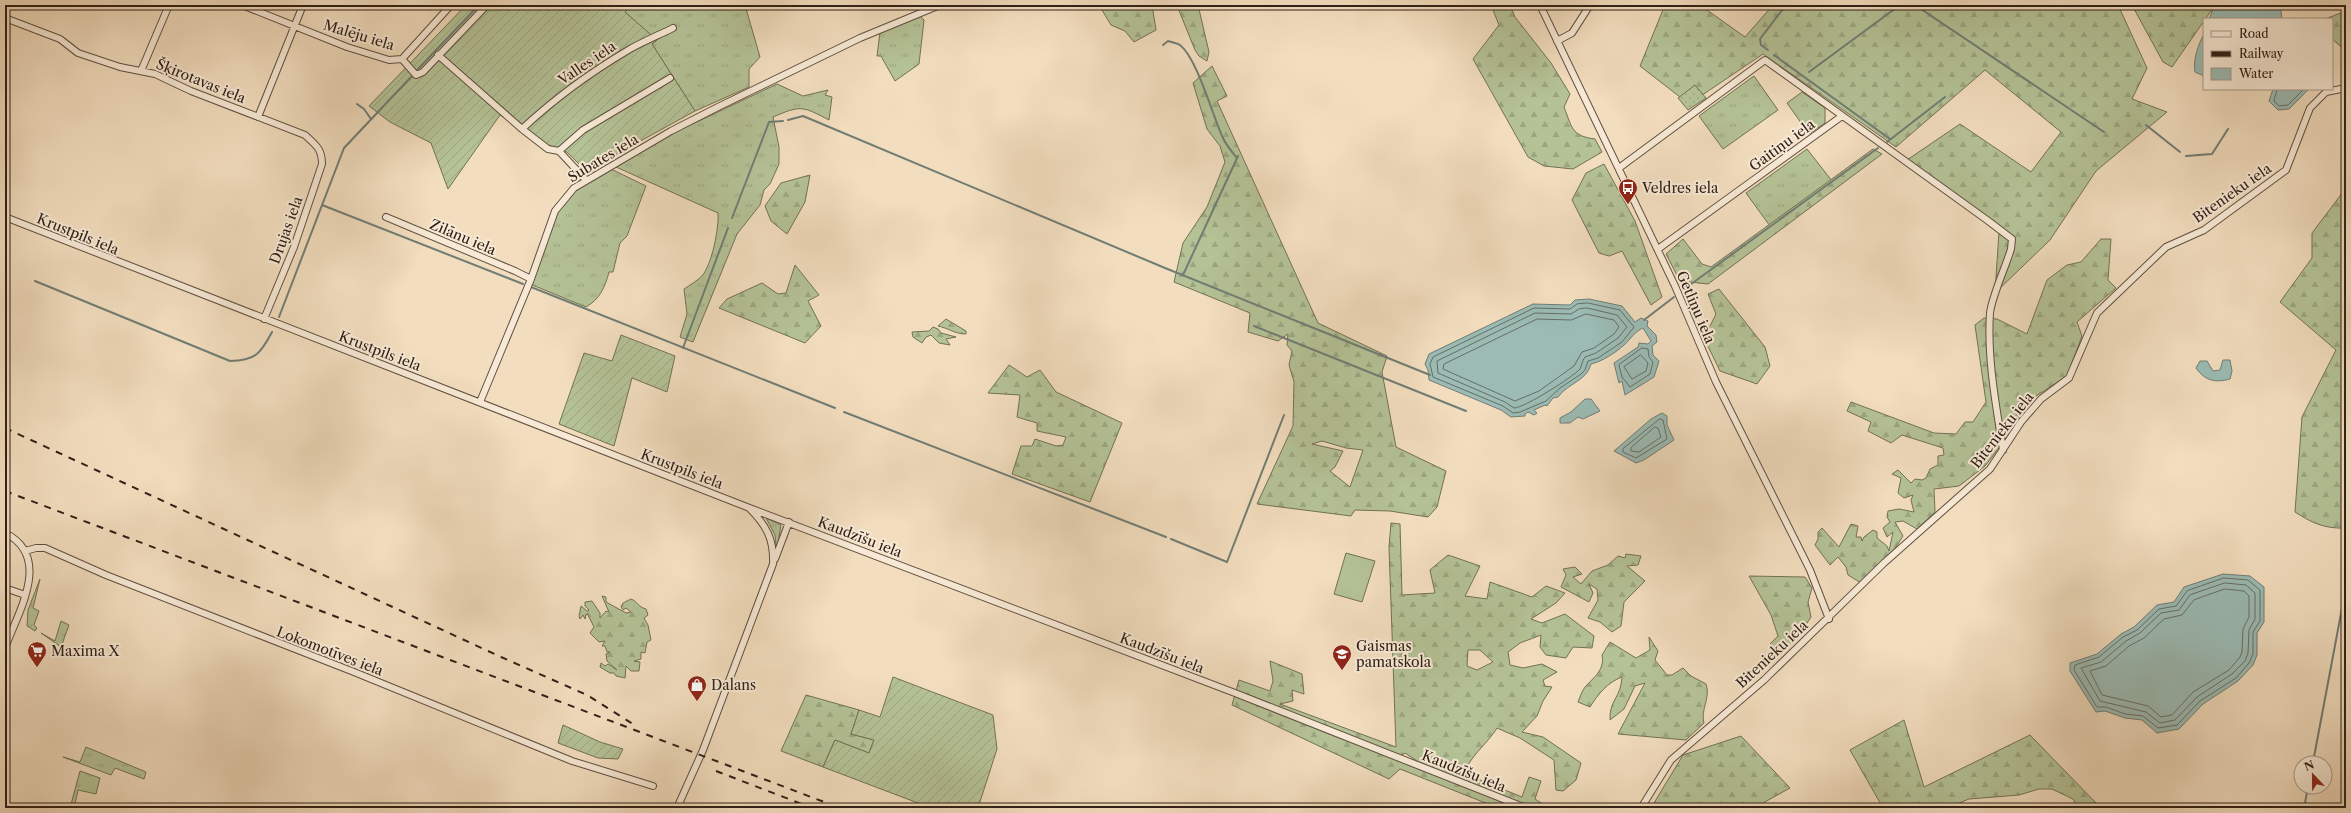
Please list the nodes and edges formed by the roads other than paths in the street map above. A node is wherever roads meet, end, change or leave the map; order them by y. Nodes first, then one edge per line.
1 (168, 5) edge
2 (242, 5) edge
3 (303, 5) edge
4 (451, 5) edge
5 (487, 5) edge
6 (940, 5) edge
7 (1540, 5) edge
8 (1590, 5) edge
9 (5, 18) edge
10 (295, 26) junction
11 (673, 28) dead end
12 (1557, 41) junction
13 (438, 55) junction
14 (402, 59) junction
15 (141, 71) junction
16 (670, 78) dead end
17 (2346, 88) edge
18 (1842, 116) junction
19 (258, 117) junction
20 (522, 129) junction
21 (319, 147) joint
22 (559, 151) junction
23 (1619, 168) junction
24 (586, 180) junction
25 (5, 217) edge
26 (386, 217) dead end
27 (1658, 250) junction
28 (530, 279) junction
29 (264, 319) junction
30 (480, 402) junction
31 (2003, 450) junction
32 (747, 507) junction
33 (789, 522) junction
34 (5, 533) edge
35 (25, 551) junction
36 (773, 564) junction
37 (5, 588) edge
38 (25, 596) junction
39 (1829, 619) junction
40 (5, 648) edge
41 (653, 786) dead end
42 (677, 808) edge
43 (1526, 808) edge
44 (1641, 808) edge

1 - 15 street
2 - 10 street, Malēju iela
3 - 10 street
4 - 14 street
5 - 13 street
6 - 24 street, Subates iela
7 - 12 street, Getliņu iela
8 - 12 street
9 - 15 street, Šķirotavas iela
10 - 14 street, Malēju iela
10 - 19 street
11 - 20 street, Valles iela
12 - 23 street, Getliņu iela
13 - 14 street
13 - 20 street
15 - 19 street, Šķirotavas iela
16 - 22 street
17 - 31 street, Bitenieku iela
18 - 23 street, Gaitiņu iela
18 - 27 street, Gaitiņu iela
18 - 31 street
19 - 21 street, Šķirotavas iela
20 - 22 street
21 - 29 street, Drujas iela
22 - 24 street
23 - 27 street, Getliņu iela
24 - 28 street, Subates iela
25 - 29 street, Krustpils iela
26 - 28 street, Zilānu iela
27 - 39 street, Getliņu iela
28 - 30 street, Subates iela
29 - 30 street, Krustpils iela
30 - 32 street, Krustpils iela
31 - 39 street, Bitenieku iela
32 - 33 street, Krustpils iela
32 - 36 street, Krustpils iela
33 - 36 street
33 - 43 street, Kaudzīšu iela
34 - 35 street
35 - 38 street
35 - 41 street, Lokomotīves iela
36 - 42 street, Krustpils iela
37 - 38 street
38 - 40 street
39 - 44 street, Bitenieku iela

